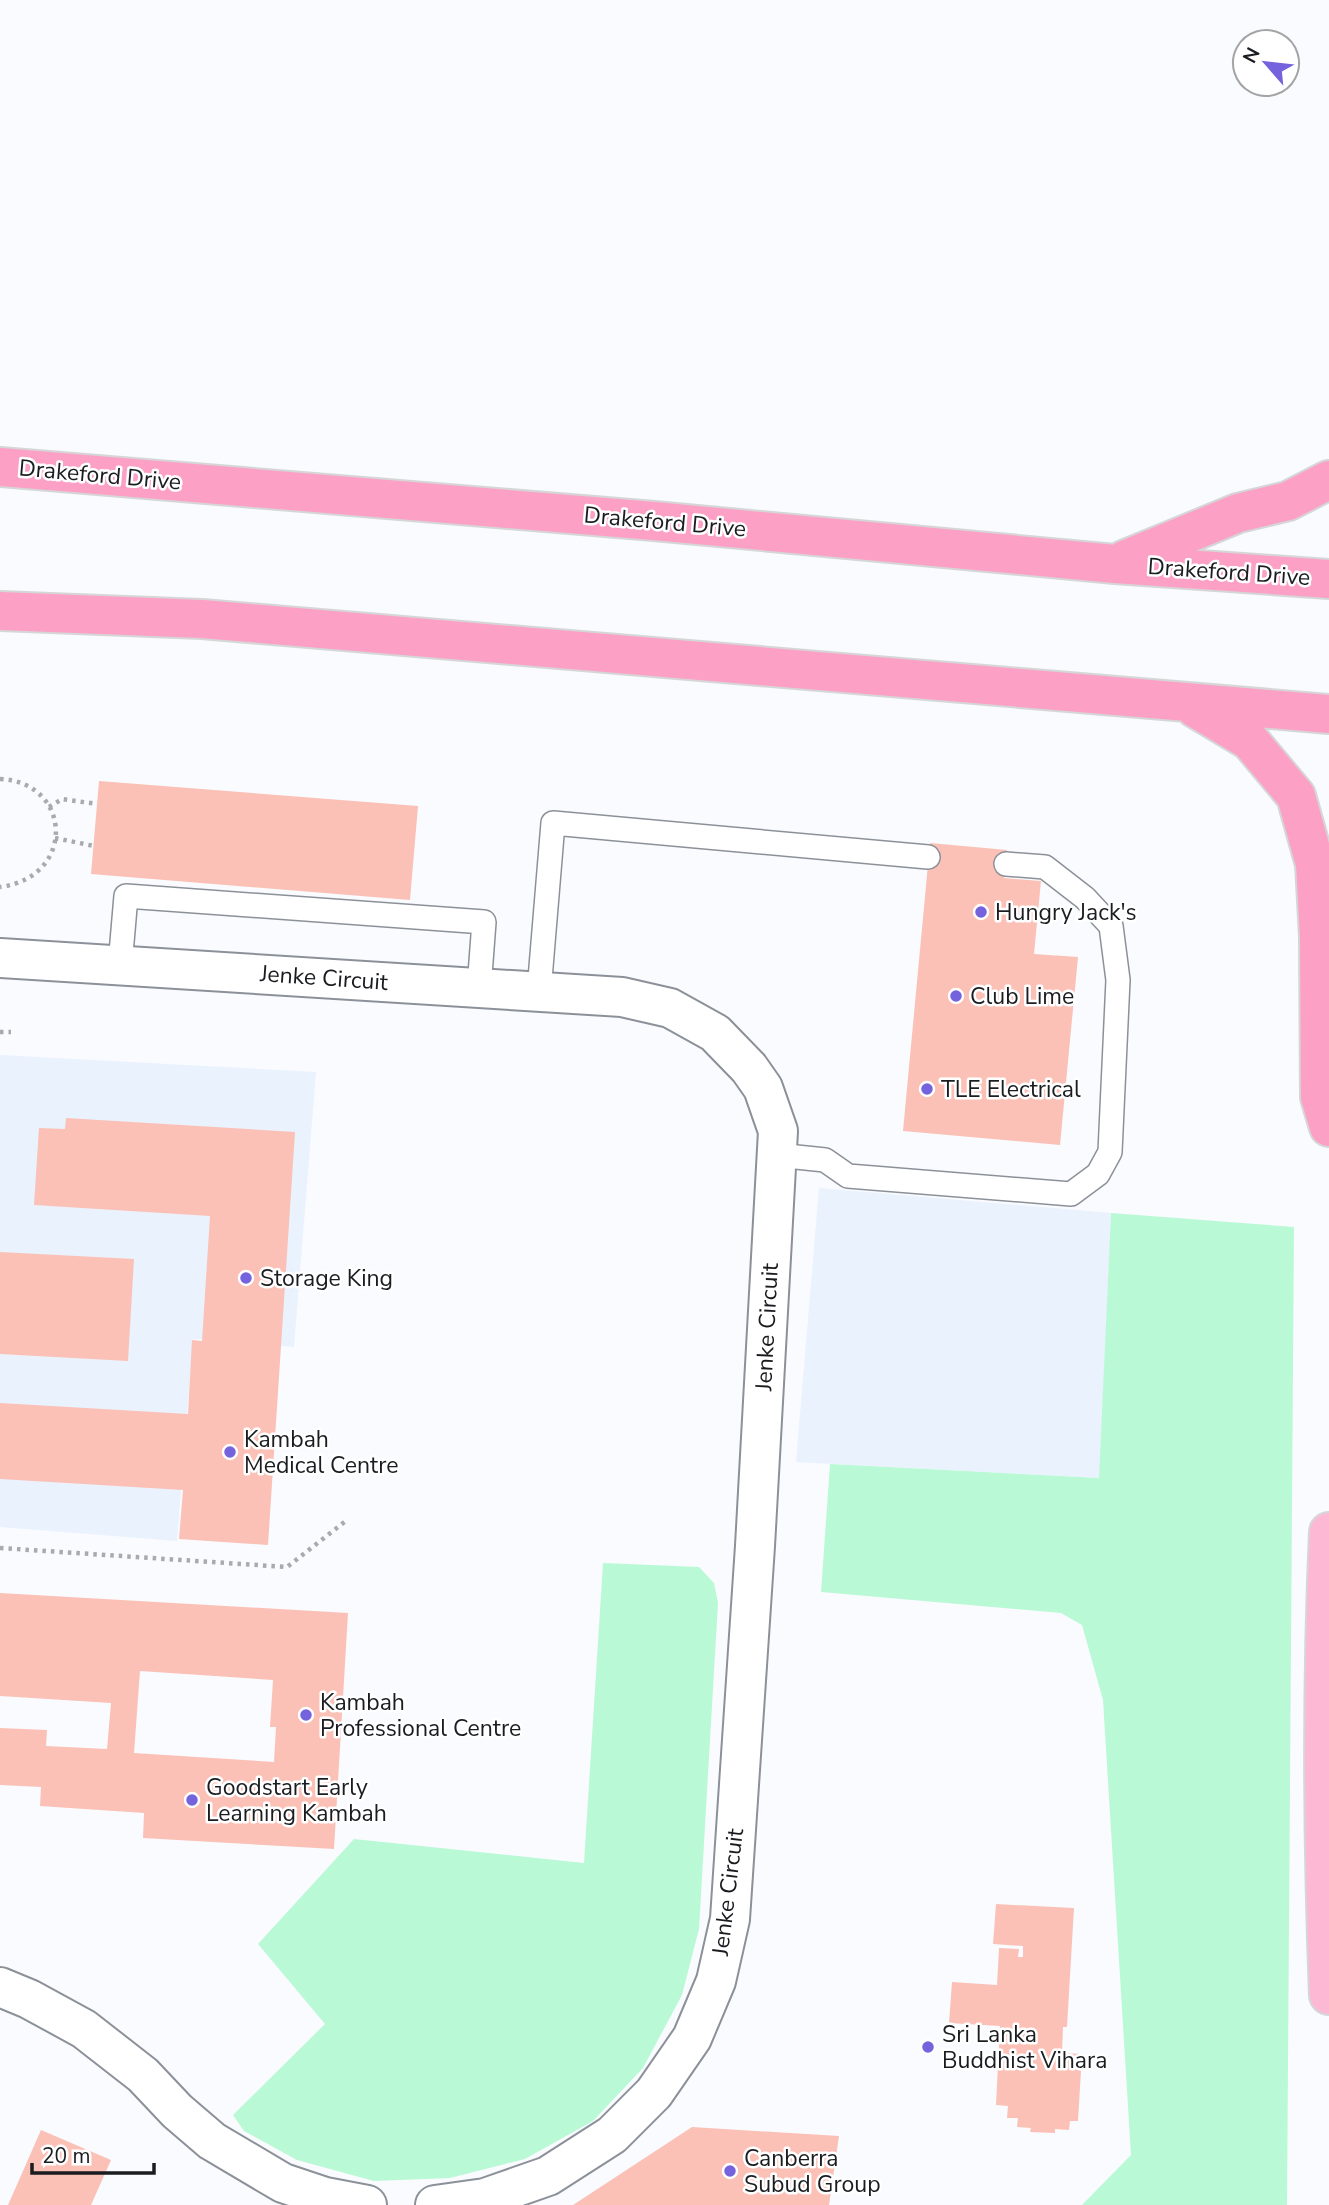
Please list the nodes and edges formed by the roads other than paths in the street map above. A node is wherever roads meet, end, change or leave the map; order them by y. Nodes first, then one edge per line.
1 (0, 467) edge
2 (1329, 481) edge
3 (1115, 564) junction
4 (1329, 579) edge
5 (0, 611) edge
6 (1187, 704) junction
7 (1329, 714) edge
8 (928, 857) dead end
9 (1006, 864) dead end
10 (0, 958) edge
11 (120, 965) junction
12 (479, 988) junction
13 (539, 992) junction
14 (1329, 1127) edge
15 (777, 1155) junction
16 (1329, 1532) edge
17 (0, 1987) edge
18 (1329, 1995) edge
19 (367, 2205) edge
20 (435, 2205) edge

1 - 3 highway, Drakeford Drive
2 - 3 highway
3 - 4 highway, Drakeford Drive
5 - 6 highway
6 - 7 highway
6 - 14 highway
8 - 13 lane
9 - 15 lane
10 - 11 street, Jenke Circuit
11 - 12 street, Jenke Circuit
11 - 12 lane
12 - 13 street, Jenke Circuit
13 - 15 street, Jenke Circuit
15 - 20 street, Jenke Circuit
16 - 18 main road
17 - 19 street

